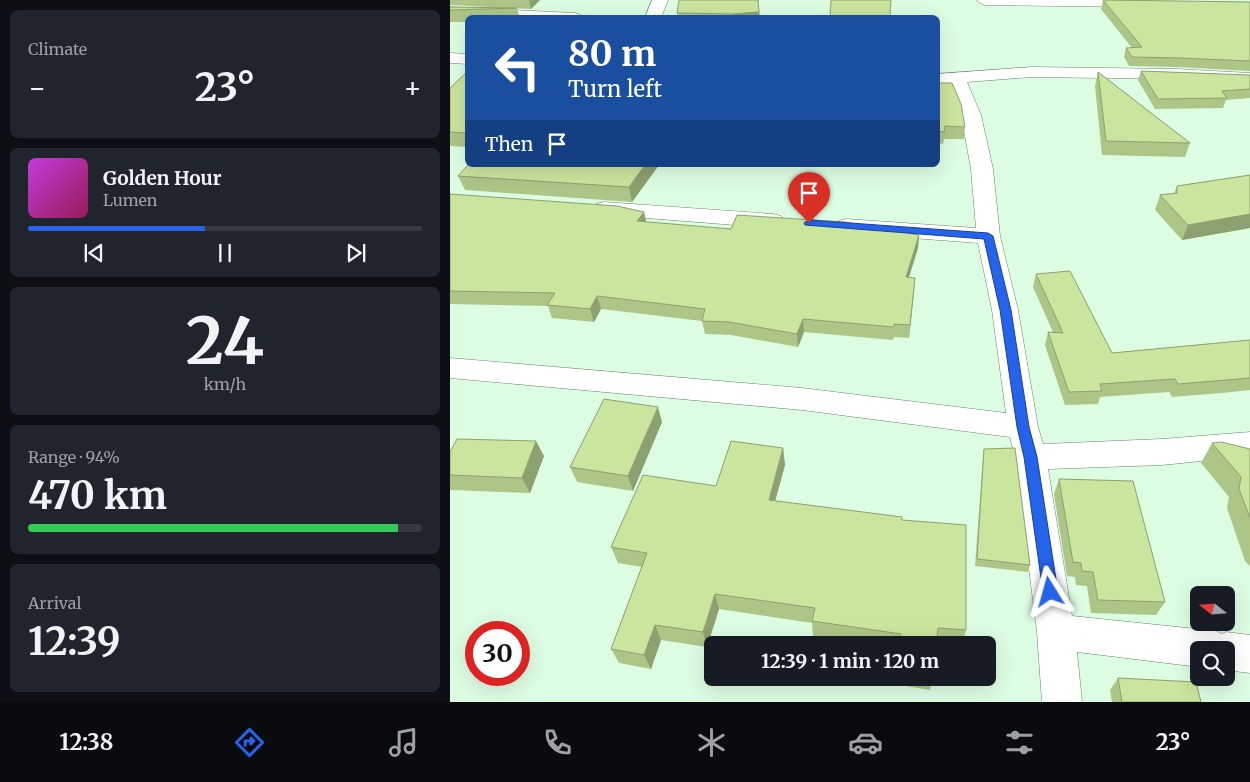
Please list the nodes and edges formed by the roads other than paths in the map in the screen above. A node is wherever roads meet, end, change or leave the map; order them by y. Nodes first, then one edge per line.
1 (660, 0) edge
2 (985, 0) edge
3 (1154, 2) edge
4 (450, 12) edge
5 (512, 15) edge
6 (654, 15) edge
7 (450, 58) edge
8 (465, 59) edge
9 (1250, 78) edge
10 (947, 79) edge
11 (580, 207) edge
12 (799, 223) edge
13 (829, 225) edge
14 (988, 236) junction
15 (450, 368) edge
16 (1023, 427) junction
17 (1250, 444) edge
18 (1031, 457) junction
19 (1056, 632) junction
20 (1190, 647) edge
21 (1235, 652) edge
22 (1250, 654) edge
23 (1062, 702) edge

1 - 6 street
2 - 3 street
4 - 5 street
7 - 8 street
9 - 10 street
10 - 14 street
11 - 12 street
13 - 14 street
14 - 16 street
15 - 16 street
16 - 18 street
17 - 18 street
18 - 19 street
19 - 20 street
19 - 23 street
21 - 22 street

